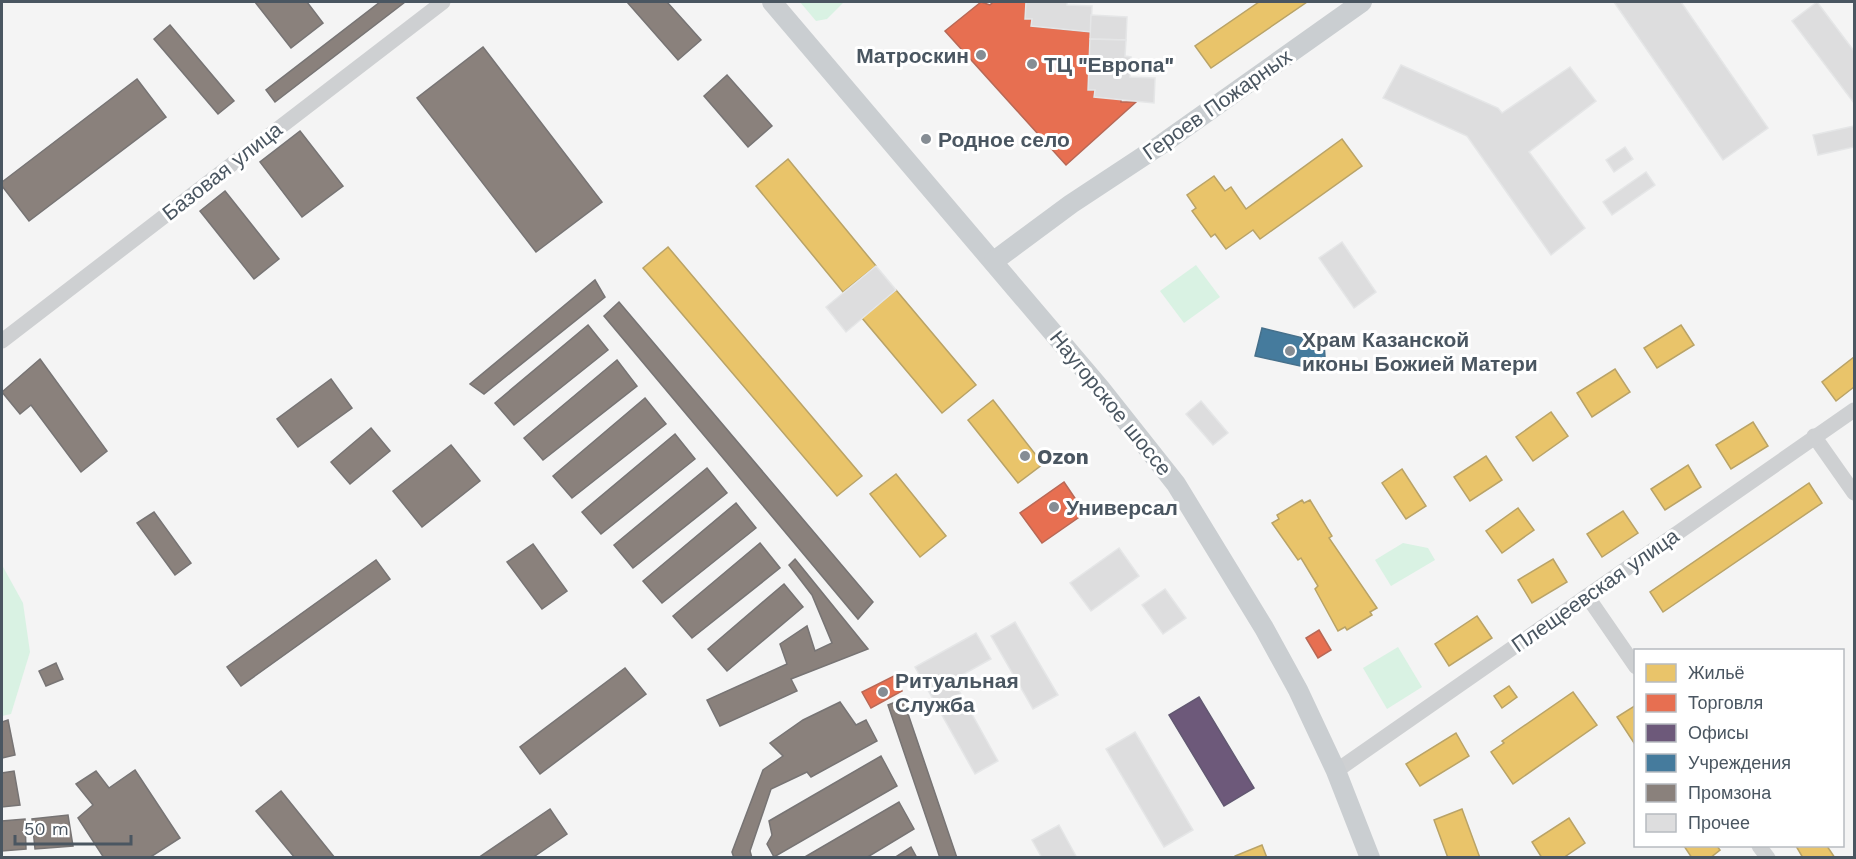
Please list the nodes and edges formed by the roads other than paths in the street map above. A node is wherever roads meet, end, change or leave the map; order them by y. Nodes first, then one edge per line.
1 (443, 2) edge
2 (772, 2) edge
3 (1362, 2) edge
4 (994, 261) junction
5 (2, 341) edge
6 (1854, 410) edge
7 (1814, 436) junction
8 (1854, 493) edge
9 (1587, 596) junction
10 (1634, 666) edge
11 (1336, 771) junction
12 (1371, 858) edge

1 - 5 street, Базовая улица
2 - 4 main road, Наугорское шоссе
3 - 4 main road, Героев Пожарных
4 - 11 main road, Наугорское шоссе
6 - 7 street, Плещеевская улица
7 - 8 street
7 - 9 street, Плещеевская улица
9 - 10 street
9 - 11 street, Плещеевская улица
11 - 12 main road, Наугорское шоссе

